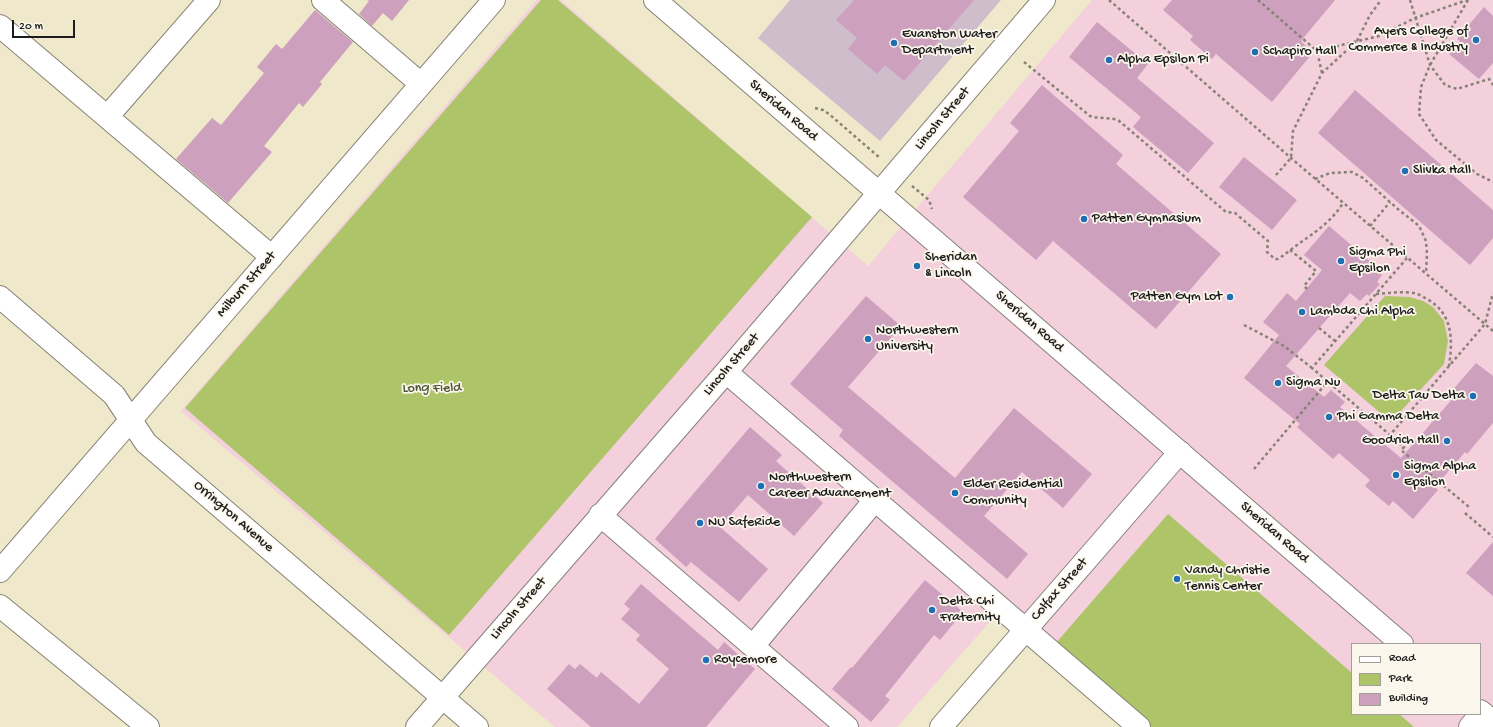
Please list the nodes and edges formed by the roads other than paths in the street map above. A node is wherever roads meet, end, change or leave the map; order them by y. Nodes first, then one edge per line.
1 (209, 0) edge
2 (323, 0) edge
3 (494, 0) edge
4 (655, 0) edge
5 (1044, 0) edge
6 (0, 26) edge
7 (421, 84) junction
8 (107, 117) junction
9 (879, 193) junction
10 (272, 257) junction
11 (0, 297) edge
12 (726, 372) junction
13 (131, 419) junction
14 (1180, 452) junction
15 (875, 500) junction
16 (600, 515) junction
17 (0, 571) edge
18 (0, 606) edge
19 (1025, 630) junction
20 (1401, 643) edge
21 (753, 646) junction
22 (443, 698) junction
23 (148, 727) edge
24 (417, 727) edge
25 (477, 727) edge
26 (847, 727) edge
27 (941, 727) edge
28 (1139, 727) edge

1 - 8 street
2 - 7 street
3 - 7 street, Milburn Street
4 - 9 street, Sheridan Road
5 - 9 street, Lincoln Street
6 - 8 street
7 - 10 street, Milburn Street
8 - 10 street
9 - 12 street, Lincoln Street
9 - 14 street, Sheridan Road
10 - 13 street, Milburn Street
11 - 13 street, Orrington Avenue
12 - 15 street
12 - 16 street, Lincoln Street
13 - 17 street, Milburn Street
13 - 22 street, Orrington Avenue
14 - 19 street, Colfax Street
14 - 20 street, Sheridan Road
15 - 19 street
15 - 21 street
16 - 21 street
16 - 22 street, Lincoln Street
18 - 23 street
19 - 27 street, Colfax Street
19 - 28 street
21 - 26 street
22 - 24 street, Lincoln Street
22 - 25 street, Orrington Avenue

